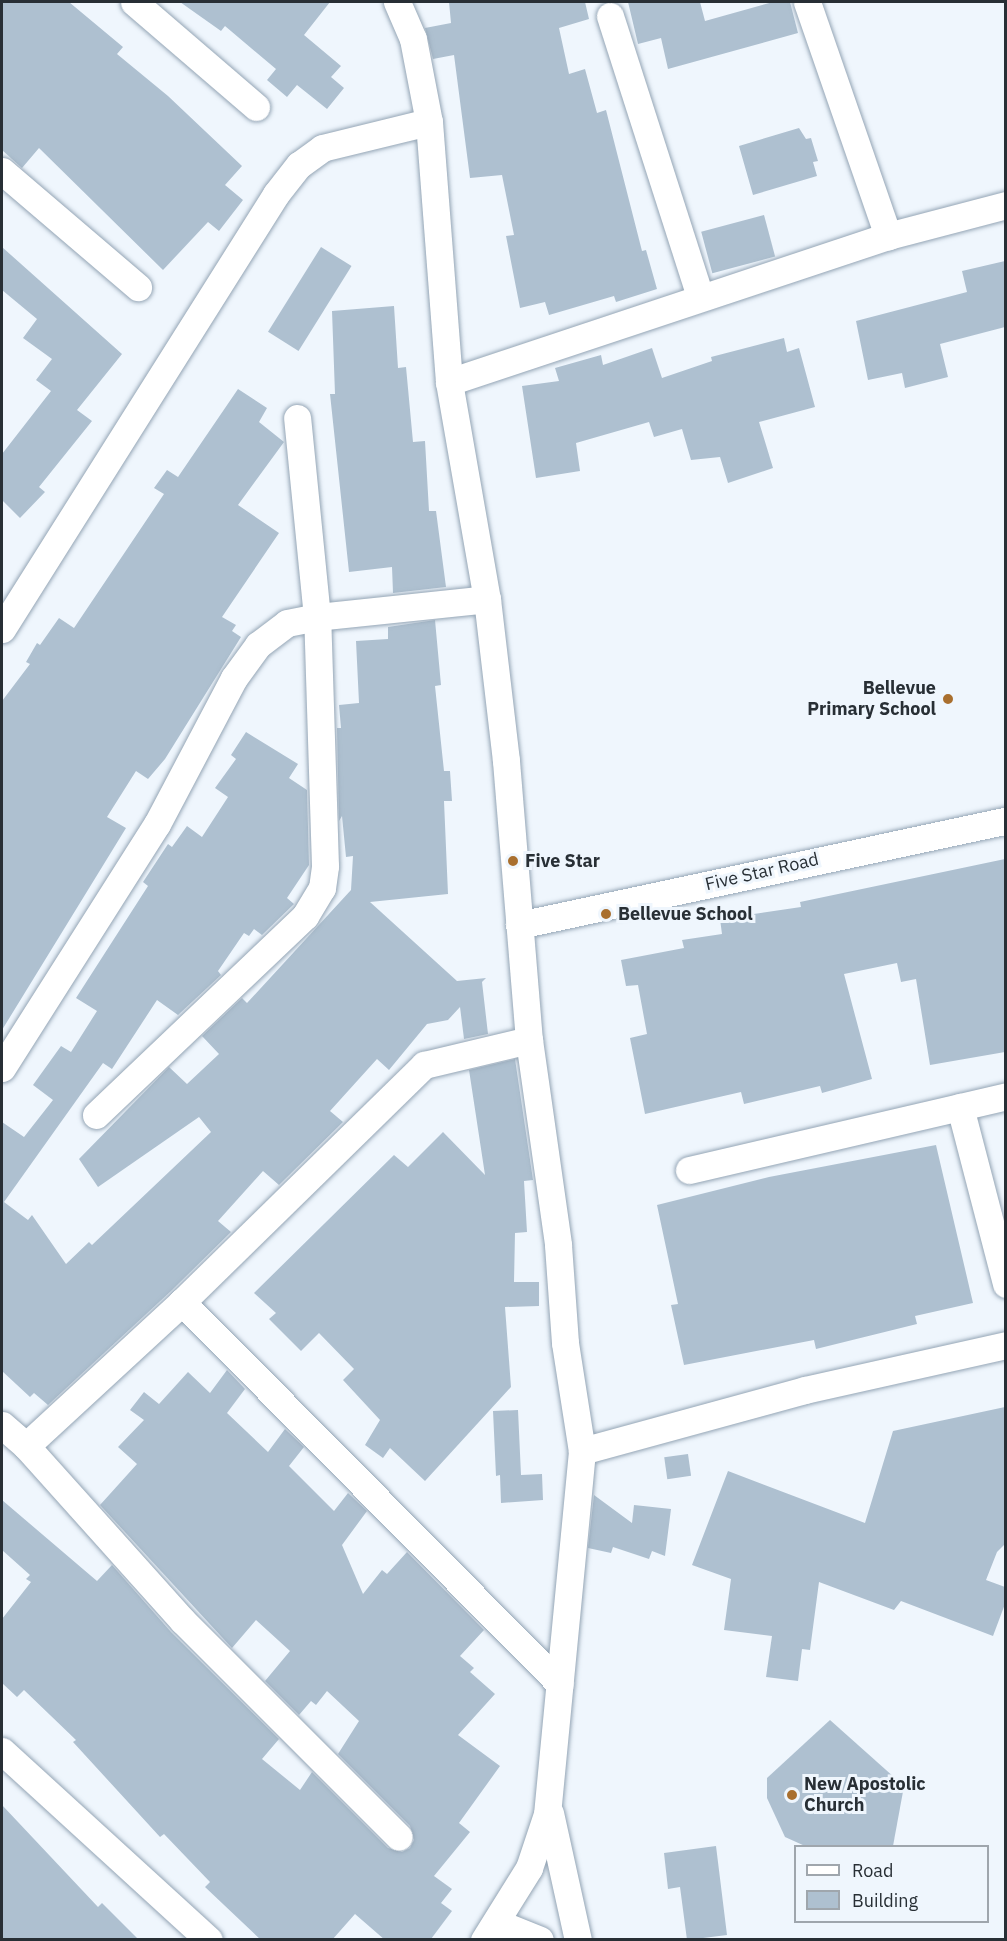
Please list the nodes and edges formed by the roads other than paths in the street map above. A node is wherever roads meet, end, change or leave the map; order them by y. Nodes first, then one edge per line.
1 (134, 2) edge
2 (397, 2) edge
3 (807, 2) edge
4 (610, 16) dead end
5 (256, 107) dead end
6 (429, 122) junction
7 (2, 171) edge
8 (1005, 205) edge
9 (888, 236) junction
10 (138, 287) dead end
11 (700, 296) junction
12 (449, 382) junction
13 (297, 418) dead end
14 (487, 599) junction
15 (318, 617) junction
16 (2, 629) edge
17 (1005, 821) edge
18 (519, 925) junction
19 (529, 1040) junction
20 (2, 1068) edge
21 (1005, 1096) edge
22 (960, 1107) junction
23 (96, 1115) dead end
24 (689, 1170) dead end
25 (1005, 1284) edge
26 (182, 1302) junction
27 (1005, 1346) edge
28 (2, 1425) edge
29 (26, 1446) junction
30 (582, 1451) junction
31 (560, 1684) junction
32 (2, 1751) edge
33 (548, 1803) junction
34 (399, 1837) dead end
35 (491, 1931) edge
36 (209, 1940) edge
37 (540, 1940) edge
38 (578, 1940) edge

1 - 5 street
2 - 6 street
3 - 9 street
4 - 11 street
6 - 12 street
6 - 16 street
7 - 10 street
8 - 9 street
9 - 11 street
11 - 12 street
12 - 14 street
13 - 15 street
14 - 15 street
14 - 18 street
15 - 20 street
15 - 23 street
17 - 18 street, Five Star Road
18 - 19 street
19 - 26 street
19 - 30 street
21 - 22 street
22 - 24 street
22 - 25 street
26 - 29 street
26 - 31 street
27 - 30 street
28 - 29 street
29 - 34 street
30 - 31 street
31 - 33 street
32 - 36 street
33 - 35 street
33 - 38 street
35 - 37 street

